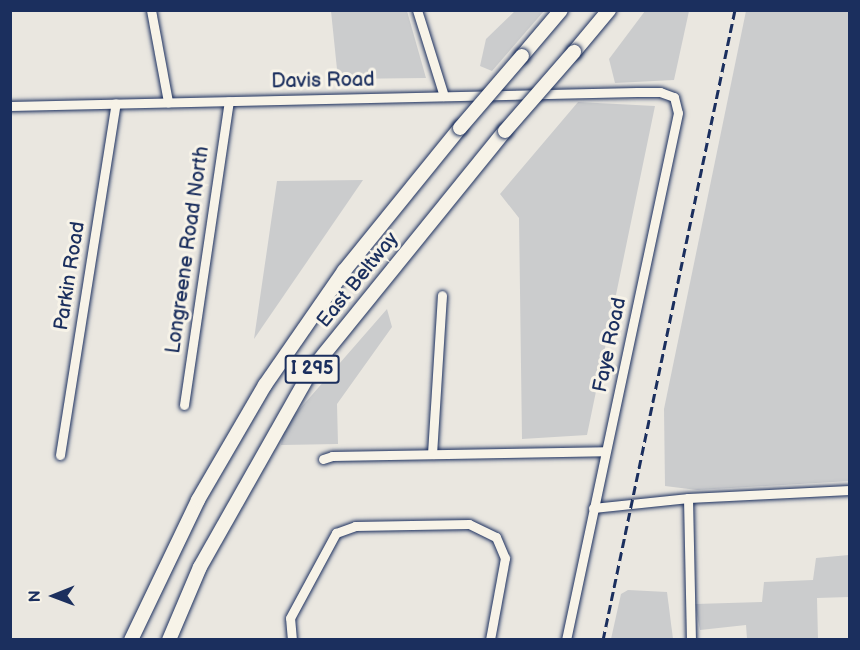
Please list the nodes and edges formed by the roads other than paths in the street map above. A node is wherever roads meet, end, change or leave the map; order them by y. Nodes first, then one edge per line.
1 (151, 10) edge
2 (417, 10) edge
3 (561, 10) edge
4 (609, 10) edge
5 (637, 92) joint
6 (444, 96) junction
7 (229, 101) junction
8 (168, 102) junction
9 (116, 104) junction
10 (10, 106) edge
11 (442, 295) dead end
12 (184, 405) dead end
13 (605, 451) junction
14 (432, 454) junction
15 (60, 455) dead end
16 (323, 459) dead end
17 (849, 490) edge
18 (688, 498) junction
19 (593, 508) junction
20 (505, 531) dead end
21 (496, 537) junction
22 (291, 638) edge
23 (131, 639) edge
24 (169, 639) edge
25 (280, 639) edge
26 (490, 639) edge
27 (566, 639) edge
28 (691, 639) edge

1 - 8 street
2 - 6 street
3 - 23 highway, East Beltway / I 295, bridge
4 - 24 highway, East Beltway / I 295, bridge
5 - 6 street, Davis Road
5 - 13 street, Faye Road
6 - 7 street, Davis Road
7 - 8 street, Davis Road
7 - 12 street, Longreene Road North
8 - 9 street, Davis Road
9 - 10 street, Davis Road
9 - 15 street, Parkin Road
11 - 14 street
13 - 14 street
13 - 19 street, Faye Road
14 - 16 street
17 - 18 street
18 - 19 street
18 - 28 street
19 - 27 street, Faye Road
20 - 21 street
21 - 22 street
21 - 26 street
22 - 25 street

